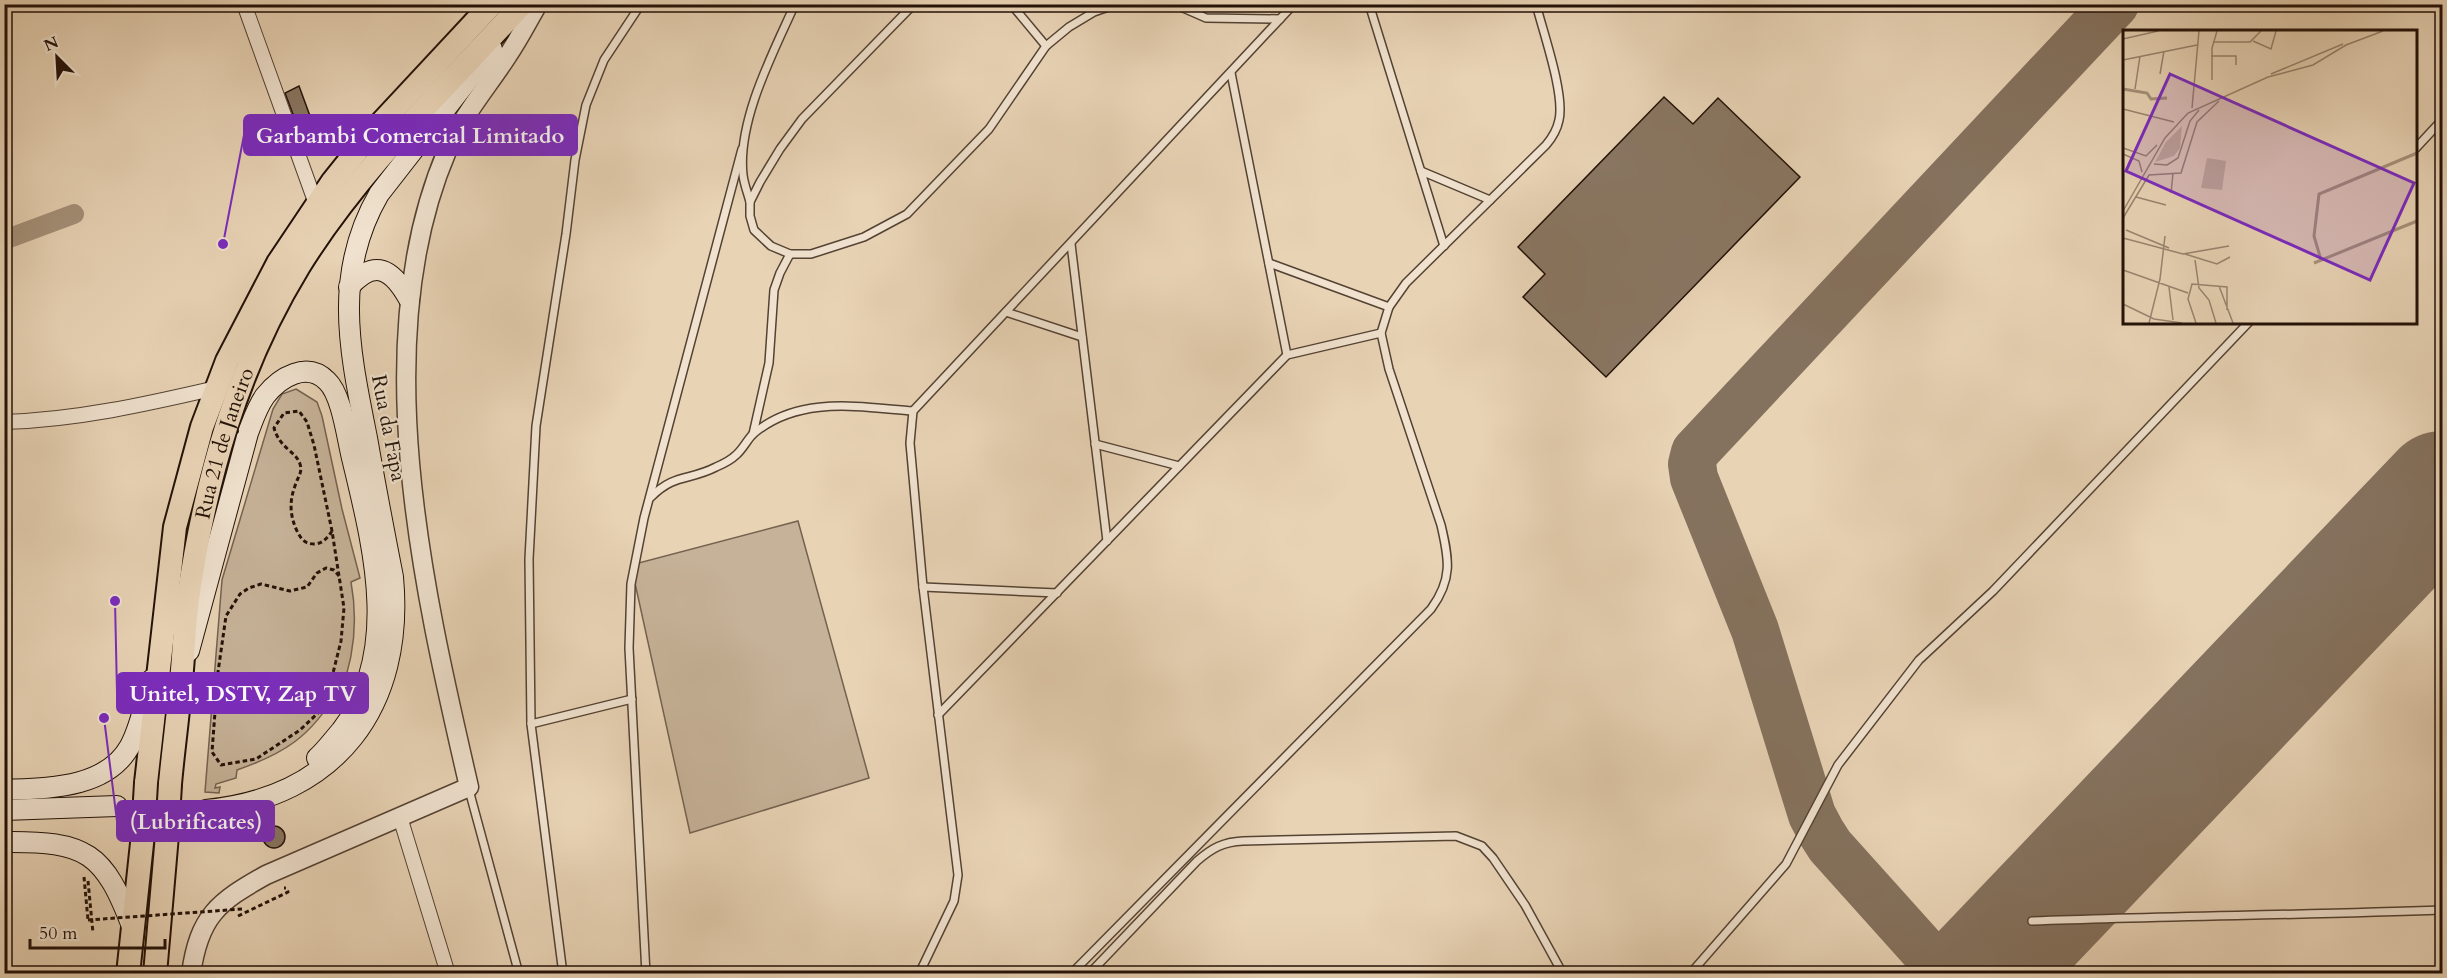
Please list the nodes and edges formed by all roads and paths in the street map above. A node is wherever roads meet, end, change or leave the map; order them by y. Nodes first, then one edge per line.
1 (244, 4) edge
2 (492, 4) edge
3 (524, 4) edge
4 (538, 4) edge
5 (641, 4) edge
6 (795, 4) edge
7 (914, 4) edge
8 (1011, 4) edge
9 (1117, 4) edge
10 (1174, 4) edge
11 (1294, 4) edge
12 (1369, 4) edge
13 (1536, 4) edge
14 (1280, 19) junction
15 (1046, 46) junction
16 (1231, 73) junction
17 (2442, 120) edge
18 (2417, 146) edge
19 (742, 149) junction
20 (1421, 171) junction
21 (1490, 200) junction
22 (750, 202) junction
23 (316, 204) junction
24 (1071, 244) junction
25 (1444, 246) junction
26 (790, 254) junction
27 (1269, 263) junction
28 (349, 286) junction
29 (409, 299) junction
30 (1389, 307) junction
31 (1006, 312) junction
32 (2247, 324) edge
33 (1381, 333) junction
34 (1082, 337) junction
35 (1287, 355) junction
36 (216, 388) junction
37 (913, 411) junction
38 (4, 422) edge
39 (753, 434) junction
40 (1095, 444) junction
41 (1179, 466) junction
42 (650, 498) junction
43 (332, 531) junction
44 (1107, 541) junction
45 (340, 577) junction
46 (923, 587) junction
47 (1057, 593) junction
48 (162, 645) junction
49 (181, 681) junction
50 (632, 699) junction
51 (938, 715) junction
52 (531, 724) junction
53 (469, 787) junction
54 (4, 789) edge
55 (4, 810) edge
56 (400, 817) junction
57 (4, 819) edge
58 (4, 842) edge
59 (2442, 910) edge
60 (235, 917) dead end
61 (2032, 921) dead end
62 (133, 929) junction
63 (93, 933) dead end
64 (128, 974) edge
65 (155, 974) edge
66 (191, 974) edge
67 (448, 974) edge
68 (519, 974) edge
69 (563, 974) edge
70 (646, 974) edge
71 (919, 974) edge
72 (1071, 974) edge
73 (1089, 974) edge
74 (1563, 974) edge
75 (1689, 974) edge

1 - 23 street
2 - 23 main road
3 - 28 main road, Rua da Fapa
3 - 49 main road, Rua 21 de Janeiro
4 - 29 street
5 - 52 lane
6 - 19 lane
7 - 22 lane
8 - 15 lane
9 - 15 lane
10 - 14 lane
11 - 14 lane
12 - 20 lane
13 - 21 lane
14 - 16 lane
15 - 26 lane
16 - 24 lane
16 - 27 lane
17 - 18 lane
19 - 22 lane
19 - 42 lane
20 - 21 lane
20 - 25 lane
21 - 25 lane
22 - 26 lane
23 - 36 main road
24 - 31 lane
24 - 34 lane
25 - 30 lane
26 - 39 lane
27 - 30 lane
27 - 35 lane
28 - 29 main road
28 - 49 main road, Rua da Fapa
29 - 53 street
30 - 33 lane
31 - 34 lane
31 - 37 lane
32 - 75 lane
33 - 35 lane
33 - 72 lane
34 - 40 lane
35 - 41 lane
36 - 38 street
36 - 48 main road
37 - 39 lane
37 - 46 lane
39 - 42 lane
40 - 41 lane
40 - 44 lane
41 - 44 lane
42 - 50 lane
43 - 43 path
43 - 45 path
44 - 47 lane
45 - 45 path
46 - 47 lane
46 - 51 lane
47 - 51 lane
48 - 54 main road
48 - 62 main road, bridge
49 - 65 main road, Rua 21 de Janeiro, bridge
50 - 52 lane
50 - 70 lane
51 - 71 lane
52 - 69 lane
53 - 56 street
53 - 68 lane
55 - 57 main road
56 - 66 street
56 - 67 street
58 - 62 main road
59 - 61 lane
60 - 63 path, bridge
62 - 64 main road
73 - 74 lane

